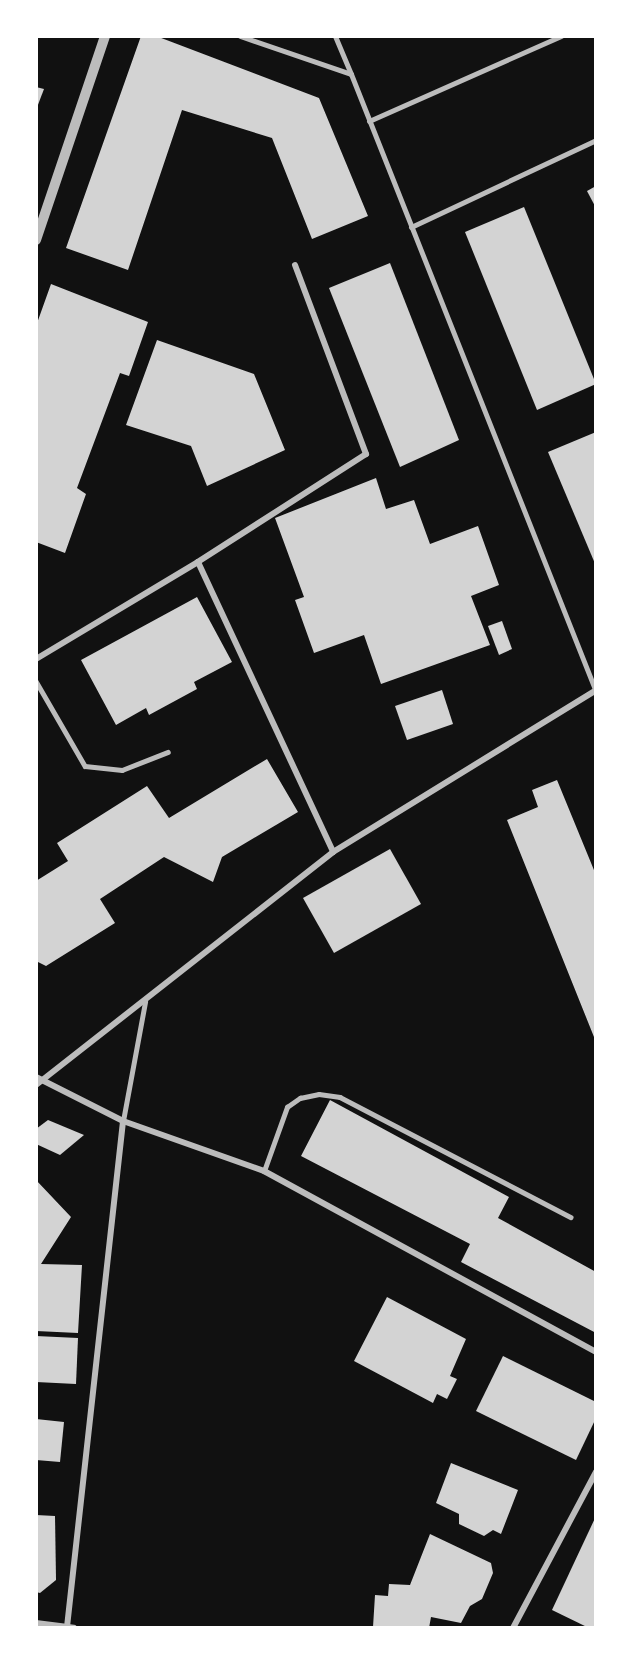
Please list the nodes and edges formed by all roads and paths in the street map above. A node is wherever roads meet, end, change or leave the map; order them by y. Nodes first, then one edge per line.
1 (105, 36) edge
2 (240, 36) edge
3 (334, 36) edge
4 (561, 36) edge
5 (351, 74) junction
6 (369, 121) junction
7 (596, 140) edge
8 (411, 227) junction
9 (36, 240) edge
10 (295, 265) dead end
11 (198, 562) junction
12 (36, 658) edge
13 (36, 681) edge
14 (596, 691) edge
15 (168, 752) dead end
16 (333, 852) junction
17 (145, 1002) junction
18 (39, 1078) edge
19 (36, 1085) edge
20 (123, 1121) junction
21 (264, 1171) junction
22 (571, 1217) dead end
23 (596, 1352) edge
24 (596, 1472) edge
25 (36, 1623) edge
26 (70, 1628) edge
27 (513, 1628) edge

1 - 9 street
2 - 5 street
3 - 5 street
4 - 6 street
5 - 6 street
6 - 8 street
7 - 8 street
8 - 14 street
10 - 11 street
11 - 12 street
11 - 16 street
13 - 15 lane
14 - 16 street
16 - 17 street
17 - 18 street
17 - 20 lane
18 - 19 street
18 - 20 street
20 - 21 street
20 - 26 street
21 - 22 lane
21 - 23 street
24 - 27 street
25 - 26 street

